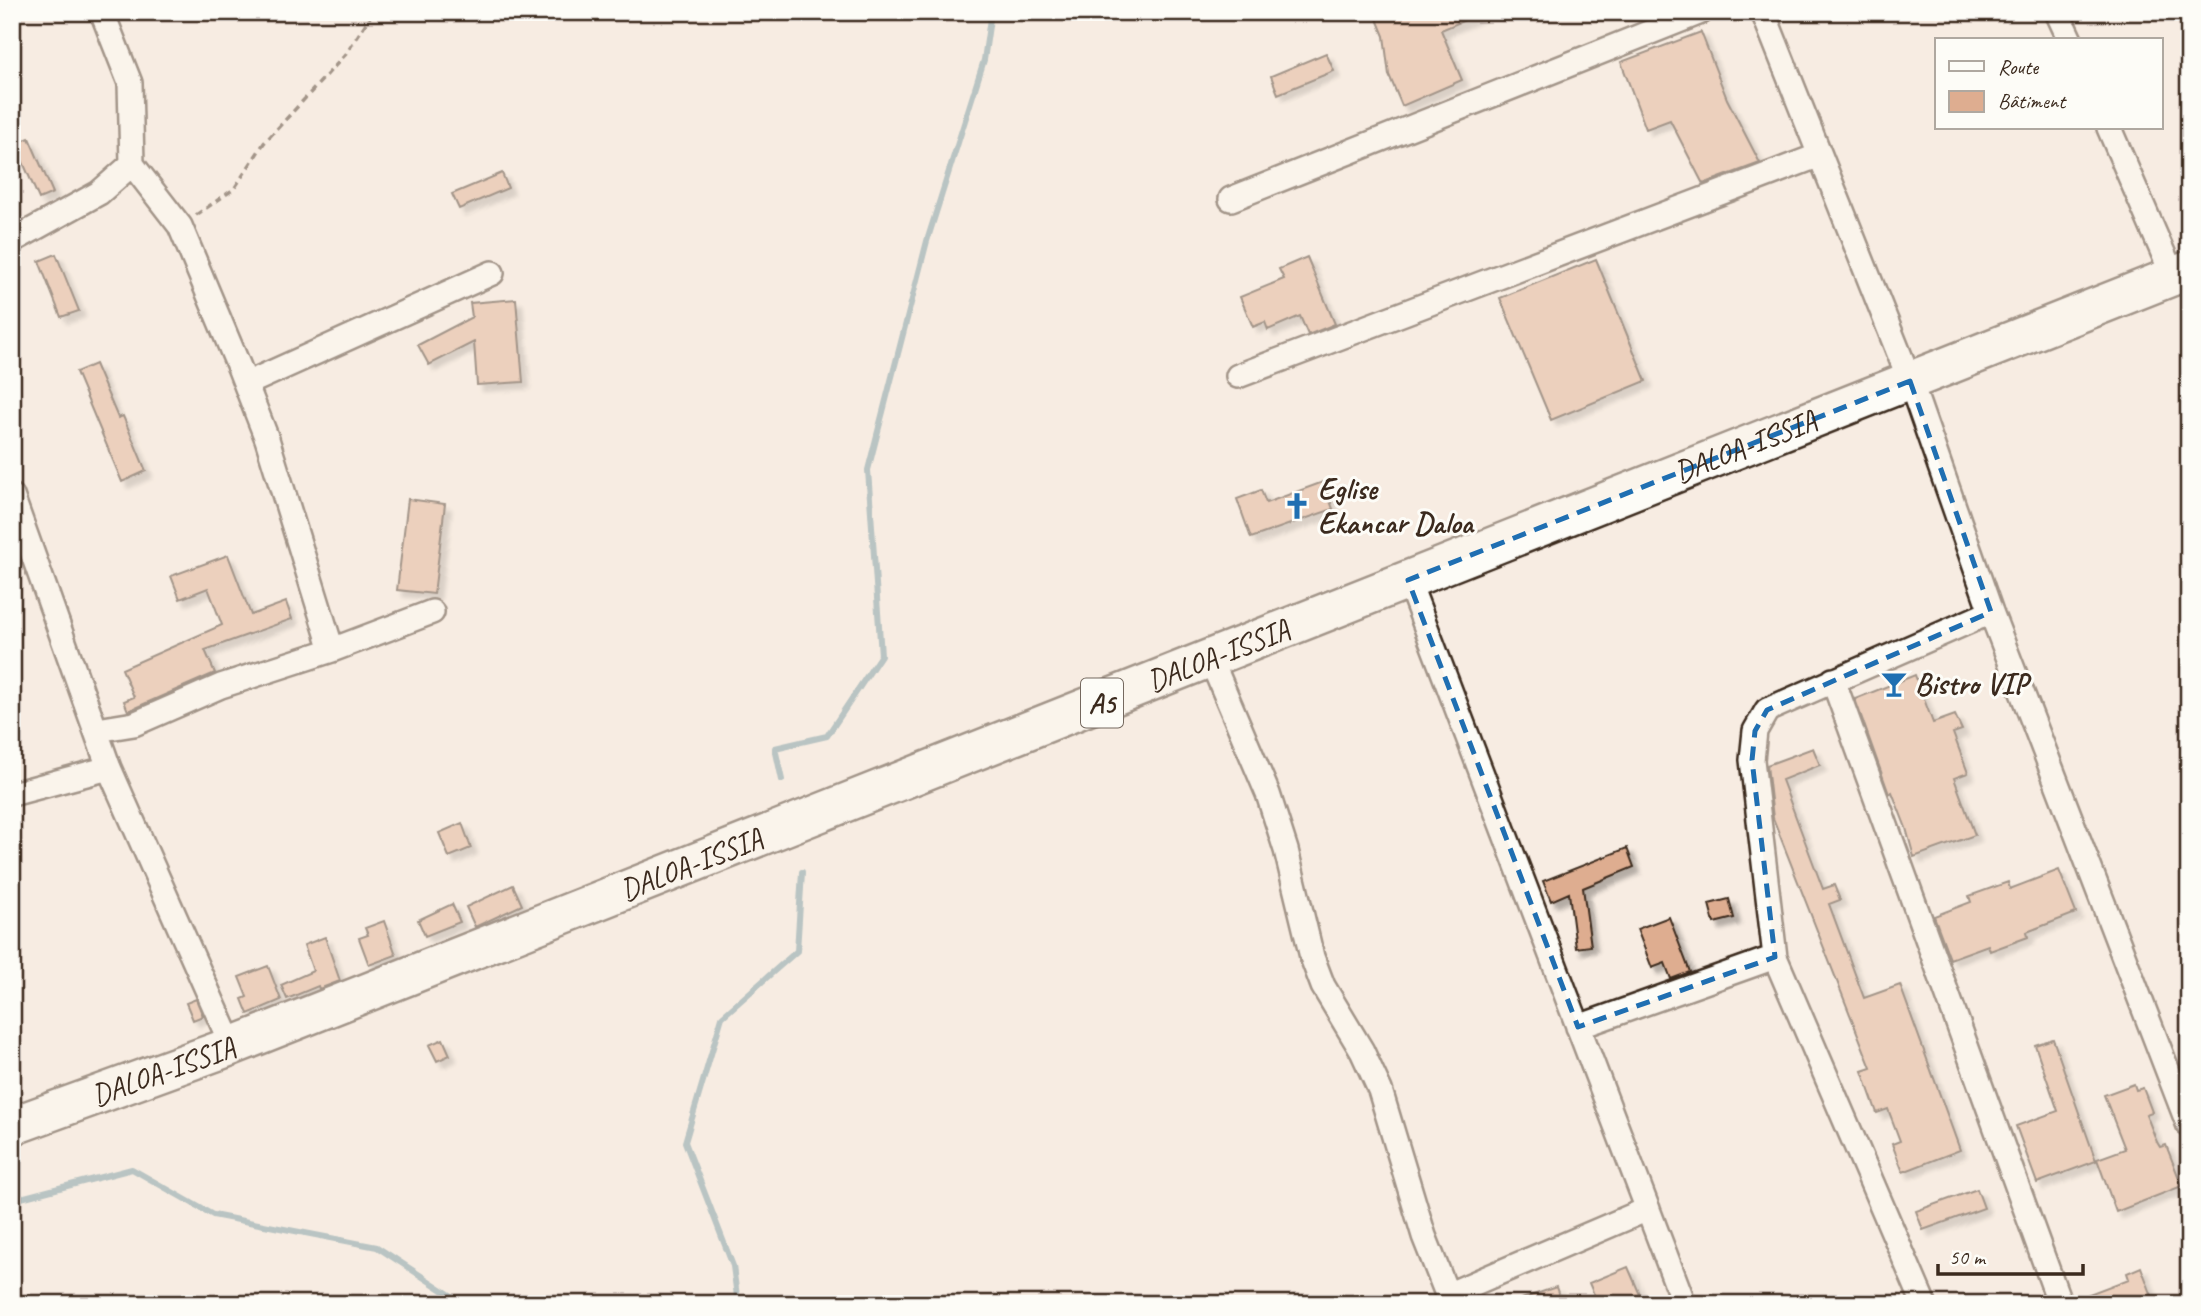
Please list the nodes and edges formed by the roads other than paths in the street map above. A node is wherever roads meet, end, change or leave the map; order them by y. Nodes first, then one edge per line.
1 (102, 12) edge
2 (1701, 12) edge
3 (1763, 12) edge
4 (2057, 12) edge
5 (2069, 38) edge
6 (2110, 130) edge
7 (1820, 155) junction
8 (132, 164) junction
9 (1231, 200) dead end
10 (12, 241) edge
11 (492, 273) dead end
12 (2181, 273) edge
13 (1238, 376) dead end
14 (1910, 381) junction
15 (246, 384) junction
16 (12, 496) edge
17 (1408, 580) junction
18 (432, 612) dead end
19 (1991, 612) junction
20 (332, 650) junction
21 (1211, 660) junction
22 (1833, 680) junction
23 (97, 730) junction
24 (109, 768) junction
25 (12, 794) edge
26 (1775, 957) junction
27 (1578, 1027) junction
28 (232, 1046) junction
29 (12, 1126) edge
30 (2189, 1126) edge
31 (1648, 1209) junction
32 (1449, 1299) edge
33 (1684, 1304) edge
34 (1924, 1304) edge
35 (2060, 1304) edge

1 - 8 street
2 - 9 street
3 - 7 street
4 - 5 street
6 - 12 street
7 - 13 street
7 - 14 street
8 - 10 street
8 - 15 street
11 - 15 street
12 - 14 main road, DALOA-ISSIA / A5
14 - 17 main road, DALOA-ISSIA / A5
14 - 19 street
15 - 20 street
16 - 23 street
17 - 21 main road, DALOA-ISSIA / A5
17 - 27 street
18 - 20 street
19 - 22 street
19 - 30 street
20 - 23 street
21 - 28 main road, DALOA-ISSIA / A5
21 - 32 street
22 - 26 street
22 - 35 street
23 - 24 street
24 - 25 street
24 - 28 street
26 - 27 street
26 - 34 street
27 - 31 street
28 - 29 main road, DALOA-ISSIA / A5
31 - 32 street
31 - 33 street

